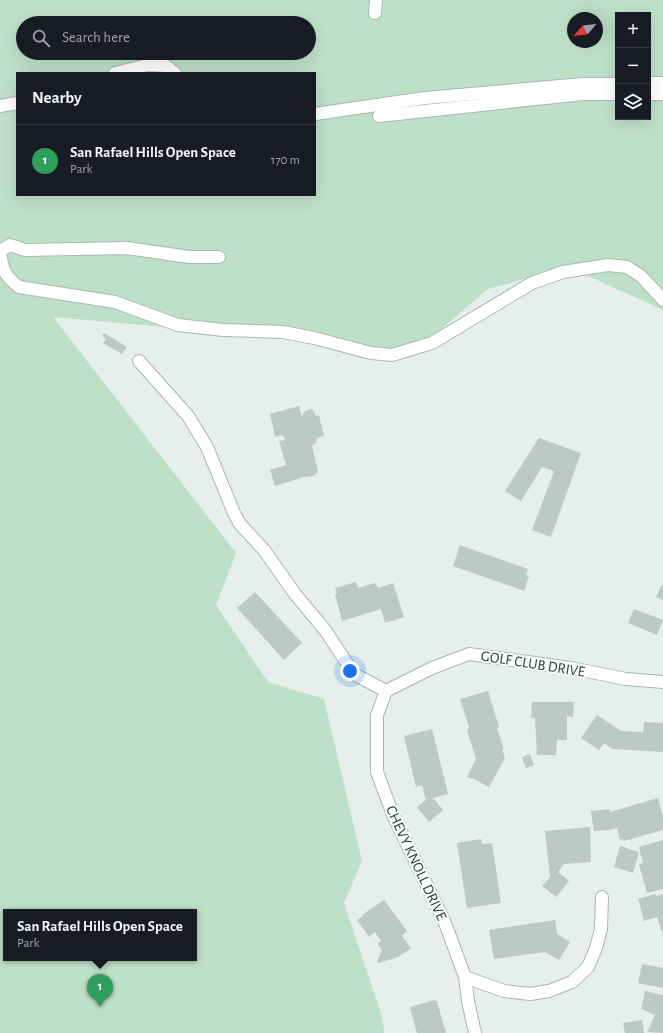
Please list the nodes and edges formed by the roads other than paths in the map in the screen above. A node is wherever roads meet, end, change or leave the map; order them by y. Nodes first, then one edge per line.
1 (376, 0) edge
2 (376, 13) dead end
3 (119, 72) edge
4 (174, 72) edge
5 (651, 83) edge
6 (663, 83) edge
7 (615, 84) edge
8 (615, 94) edge
9 (651, 94) edge
10 (663, 94) edge
11 (16, 104) edge
12 (0, 106) edge
13 (316, 114) edge
14 (379, 116) dead end
15 (219, 257) dead end
16 (663, 300) edge
17 (139, 361) dead end
18 (663, 682) edge
19 (386, 691) junction
20 (602, 897) dead end
21 (465, 977) junction
22 (475, 1033) edge

1 - 2 street
3 - 4 street
5 - 6 street
7 - 13 street
8 - 14 street
9 - 10 street
11 - 12 street
15 - 16 street
17 - 19 street
18 - 19 street, GOLF CLUB DRIVE
19 - 21 street, CHEVY KNOLL DRIVE
20 - 21 street
21 - 22 street, CHEVY KNOLL DRIVE

